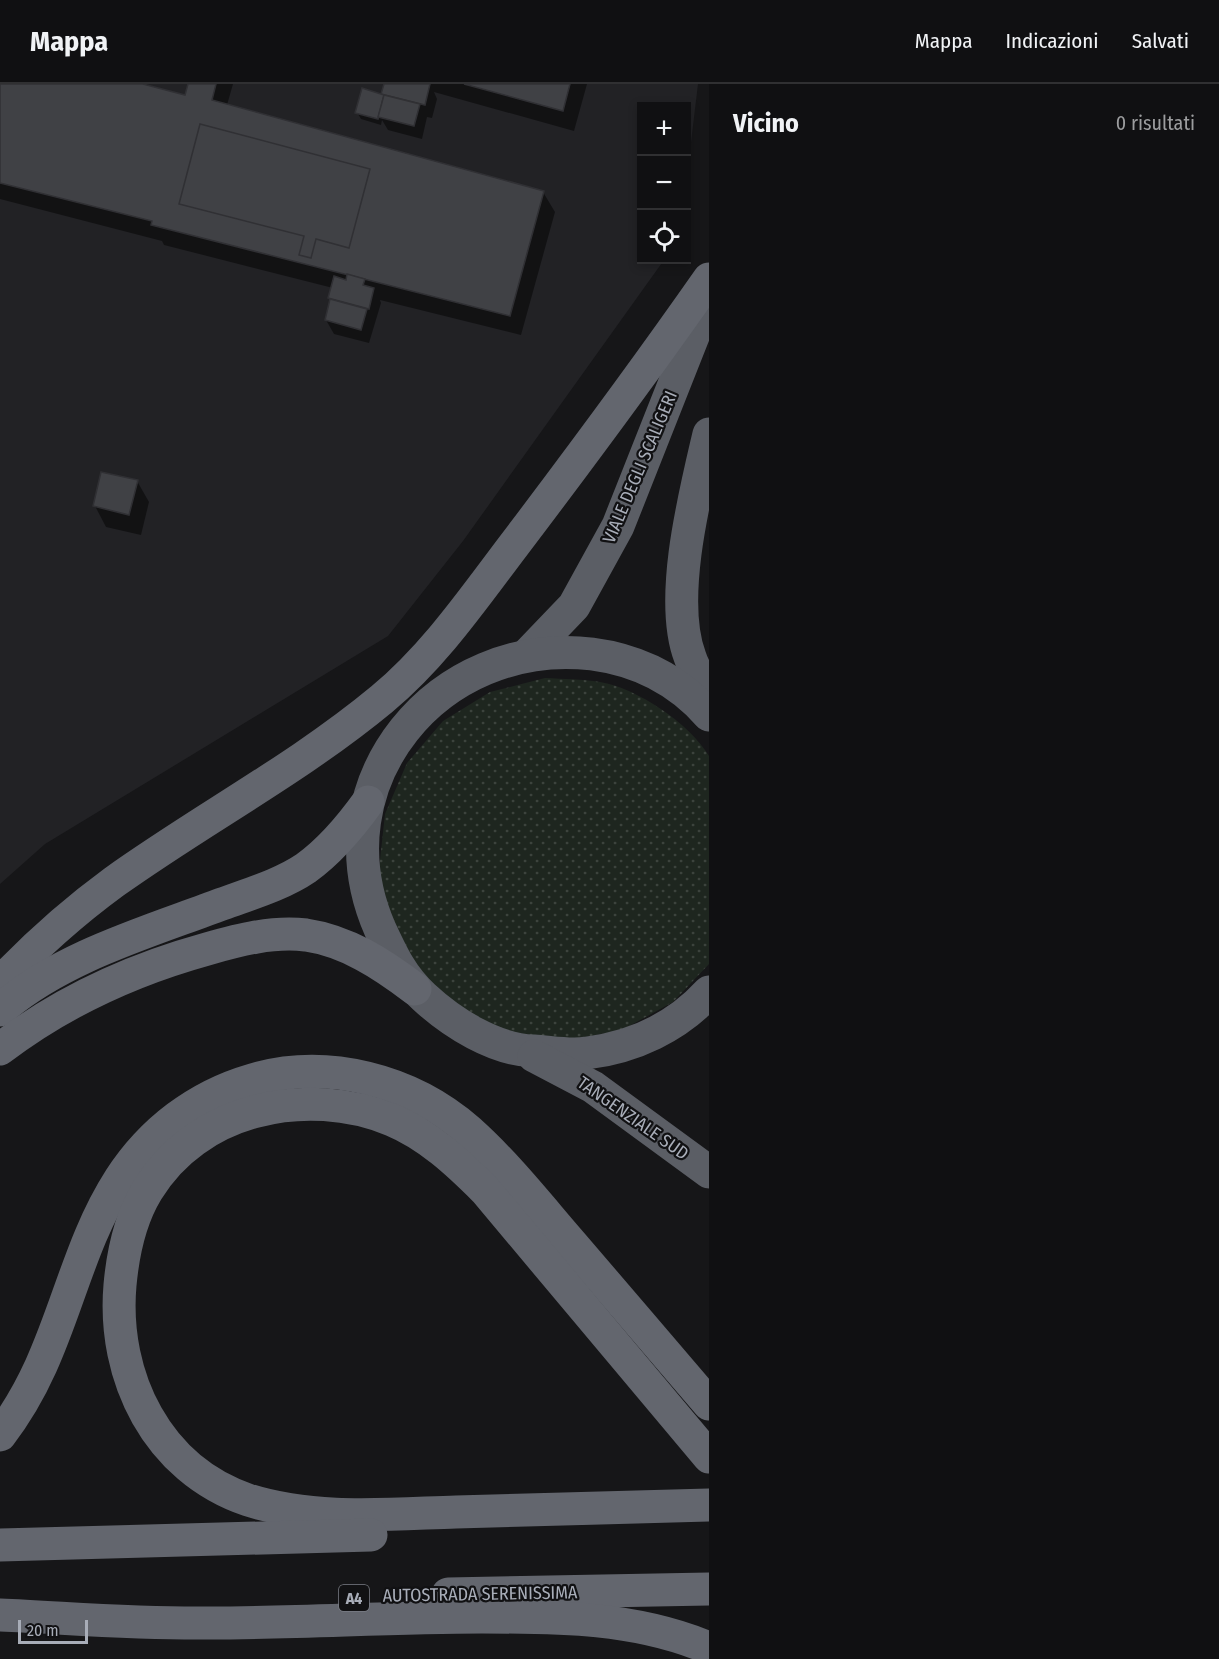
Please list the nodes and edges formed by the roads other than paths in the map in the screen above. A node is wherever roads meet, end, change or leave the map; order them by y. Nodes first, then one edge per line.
1 (709, 279) edge
2 (709, 296) edge
3 (709, 434) edge
4 (528, 654) junction
5 (709, 694) edge
6 (709, 715) edge
7 (368, 802) junction
8 (0, 983) edge
9 (415, 989) junction
10 (709, 992) edge
11 (0, 1010) edge
12 (0, 1048) edge
13 (524, 1051) junction
14 (709, 1172) edge
15 (702, 1396) edge
16 (0, 1435) edge
17 (709, 1457) edge
18 (709, 1505) edge
19 (709, 1524) edge
20 (0, 1545) edge
21 (709, 1589) edge
22 (0, 1613) edge
23 (709, 1648) edge

1 - 8 highway
2 - 4 highway, VIALE DEGLI SCALIGERI
3 - 5 highway
4 - 6 highway
4 - 7 highway
7 - 9 highway
7 - 11 highway
9 - 12 highway
9 - 13 highway
10 - 13 highway
13 - 14 highway, TANGENZIALE SUD
15 - 16 highway
17 - 18 highway
19 - 20 highway
21 - 22 highway, AUTOSTRADA SERENISSIMA / A4
22 - 23 highway

